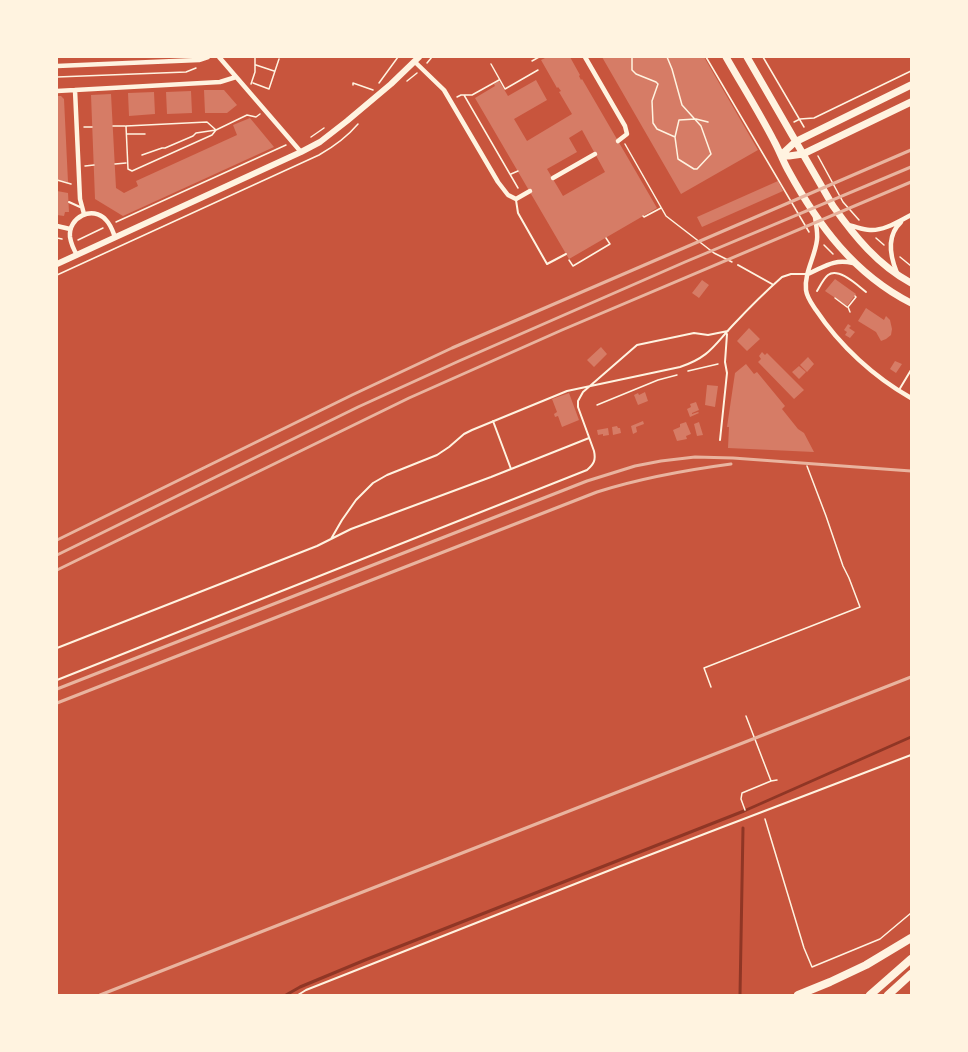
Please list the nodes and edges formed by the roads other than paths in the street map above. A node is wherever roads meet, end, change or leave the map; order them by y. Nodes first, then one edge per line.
1 (208, 57) edge
2 (219, 57) edge
3 (585, 57) edge
4 (726, 57) edge
5 (747, 57) edge
6 (417, 60) edge
7 (57, 66) edge
8 (236, 77) junction
9 (911, 85) edge
10 (75, 90) junction
11 (57, 91) edge
12 (911, 102) edge
13 (620, 140) road end
14 (795, 142) junction
15 (299, 149) junction
16 (595, 154) dead end
17 (803, 154) junction
18 (781, 155) junction
19 (553, 178) dead end
20 (530, 192) dead end
21 (516, 199) junction
22 (69, 202) dead end
23 (81, 207) junction
24 (84, 214) junction
25 (815, 214) junction
26 (910, 216) edge
27 (847, 225) junction
28 (57, 226) edge
29 (70, 230) junction
30 (116, 237) junction
31 (565, 254) road end
32 (77, 255) junction
33 (855, 263) junction
34 (57, 264) edge
35 (738, 265) road end
36 (808, 274) junction
37 (898, 275) junction
38 (911, 283) edge
39 (773, 284) junction
40 (817, 291) dead end
41 (866, 292) dead end
42 (911, 303) edge
43 (728, 331) junction
44 (911, 370) edge
45 (591, 386) junction
46 (898, 391) junction
47 (911, 398) edge
48 (492, 421) junction
49 (589, 438) junction
50 (720, 440) dead end
51 (512, 469) junction
52 (331, 539) junction
53 (57, 648) edge
54 (57, 680) edge
55 (911, 755) edge
56 (911, 938) edge
57 (911, 959) edge
58 (911, 975) edge
59 (298, 995) edge
60 (798, 995) edge
61 (870, 995) edge
62 (888, 995) edge

1 - 7 street
2 - 8 street
3 - 13 street
4 - 18 main road
5 - 14 main road
6 - 15 main road
6 - 21 street
8 - 10 street
8 - 15 street
9 - 14 main road
10 - 11 street
10 - 23 street
12 - 17 main road
14 - 17 main road
14 - 18 main road
15 - 30 main road
16 - 19 street
17 - 18 main road
17 - 27 main road
18 - 25 main road
20 - 21 street
21 - 31 lane
22 - 23 lane
23 - 24 street
24 - 29 street
24 - 30 street
25 - 33 main road
25 - 36 street
26 - 27 street
26 - 37 street
27 - 37 main road
28 - 29 street
29 - 32 street
30 - 32 main road
32 - 34 main road
33 - 36 street
33 - 42 main road
35 - 39 lane
36 - 39 lane
36 - 46 street
37 - 38 main road
39 - 43 lane
40 - 41 lane
43 - 45 lane
43 - 45 lane
43 - 50 lane
44 - 46 lane
45 - 48 lane
45 - 49 lane
46 - 47 street
48 - 51 lane
48 - 52 lane
49 - 51 lane
49 - 54 lane
51 - 52 lane
52 - 53 lane
55 - 59 lane
56 - 60 highway
57 - 61 highway
58 - 62 highway

